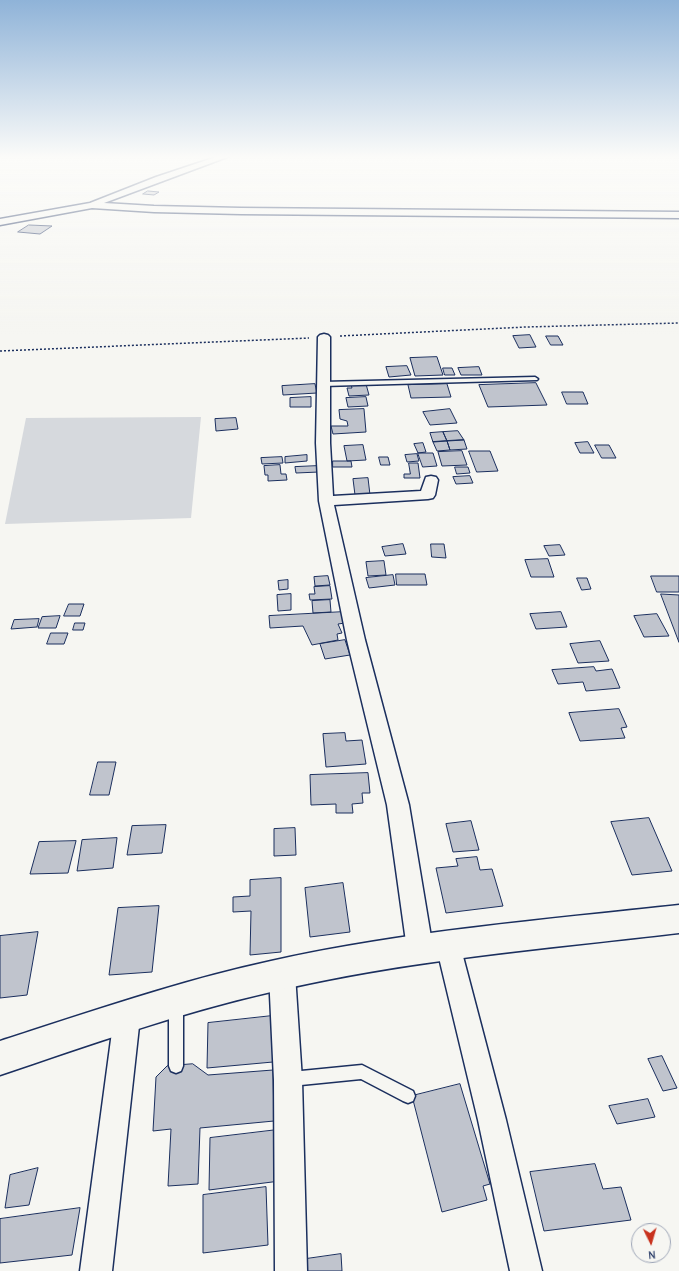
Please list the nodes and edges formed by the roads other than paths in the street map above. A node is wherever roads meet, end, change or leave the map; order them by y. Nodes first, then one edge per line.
1 (36, 215) edge
2 (0, 222) edge
3 (324, 337) road end
4 (535, 379) dead end
5 (323, 384) junction
6 (431, 480) dead end
7 (326, 501) junction
8 (679, 919) edge
9 (434, 947) junction
10 (282, 974) junction
11 (176, 1002) junction
12 (127, 1017) junction
13 (0, 1058) edge
14 (176, 1066) dead end
15 (288, 1080) junction
16 (408, 1096) dead end
17 (96, 1271) edge
18 (291, 1271) edge
19 (526, 1271) edge

1 - 2 street
3 - 5 street
4 - 5 lane
5 - 7 street
6 - 7 street
7 - 9 street
8 - 9 street
9 - 10 street
9 - 19 street
10 - 11 street
10 - 15 street
11 - 12 street
11 - 14 lane
12 - 13 street
12 - 17 street
15 - 16 lane
15 - 18 street

